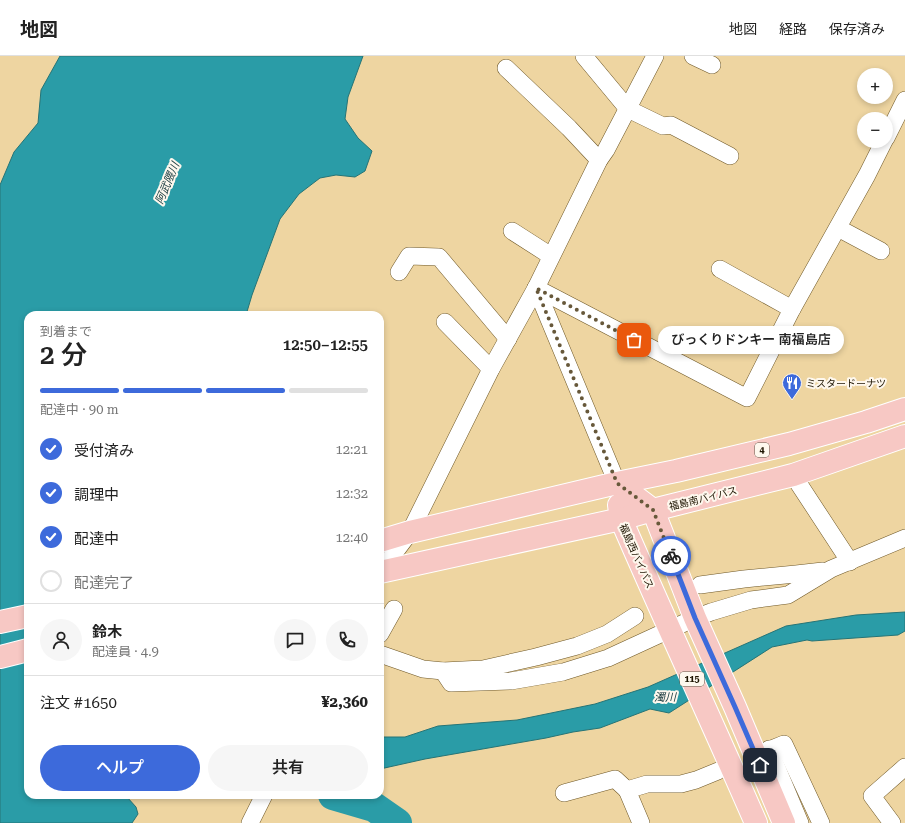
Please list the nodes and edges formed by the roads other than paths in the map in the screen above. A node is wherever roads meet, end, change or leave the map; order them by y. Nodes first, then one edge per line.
1 (584, 56) edge
2 (655, 56) edge
3 (693, 56) edge
4 (712, 66) dead end
5 (506, 68) dead end
6 (905, 100) edge
7 (628, 109) junction
8 (893, 124) edge
9 (880, 148) edge
10 (730, 156) dead end
11 (599, 160) junction
12 (838, 228) junction
13 (512, 231) dead end
14 (882, 251) dead end
15 (552, 256) junction
16 (720, 269) dead end
17 (399, 272) dead end
18 (536, 288) junction
19 (792, 309) junction
20 (445, 322) dead end
21 (508, 339) junction
22 (492, 369) junction
23 (905, 408) edge
24 (905, 436) edge
25 (793, 475) junction
26 (617, 483) junction
27 (653, 510) junction
28 (621, 519) junction
29 (410, 532) junction
30 (905, 538) edge
31 (384, 540) edge
32 (850, 562) junction
33 (384, 567) edge
34 (831, 569) junction
35 (384, 571) edge
36 (700, 585) dead end
37 (394, 609) dead end
38 (635, 616) dead end
39 (24, 617) edge
40 (0, 622) edge
41 (697, 622) junction
42 (384, 627) edge
43 (671, 634) junction
44 (24, 651) edge
45 (384, 655) edge
46 (0, 656) edge
47 (443, 671) junction
48 (905, 767) edge
49 (718, 771) dead end
50 (627, 790) junction
51 (564, 793) dead end
52 (262, 799) edge
53 (250, 823) edge
54 (641, 823) edge
55 (756, 823) edge
56 (784, 823) edge
57 (800, 823) edge
58 (821, 823) edge
59 (892, 823) edge

1 - 7 street
2 - 7 street
3 - 4 street
5 - 11 street
6 - 8 street
7 - 10 street
7 - 11 street
9 - 12 street
11 - 15 street
12 - 14 street
12 - 19 street
13 - 15 street
15 - 18 street
16 - 19 street
17 - 21 street
18 - 19 street
18 - 21 street
18 - 26 street
20 - 22 street
21 - 22 street
22 - 29 street
23 - 26 highway, 4
24 - 25 highway, 福島南バイパス
25 - 27 highway, 福島南バイパス
25 - 32 street
26 - 27 highway
26 - 28 highway, 福島西バイパス / 115
26 - 29 highway, 4
27 - 28 highway, 福島南バイパス
27 - 41 highway, 115
28 - 35 highway, 福島南バイパス
28 - 43 highway, 福島西バイパス / 115
29 - 31 highway, 4
29 - 33 street
30 - 32 street
32 - 34 street
34 - 36 street
34 - 41 street
37 - 42 street
38 - 47 street
39 - 40 highway
41 - 43 street
41 - 56 highway, 115
43 - 47 street
43 - 55 highway, 福島西バイパス / 115
44 - 46 highway
45 - 47 street
48 - 59 street
49 - 50 street
50 - 51 street
50 - 54 street
52 - 53 street
57 - 58 street

